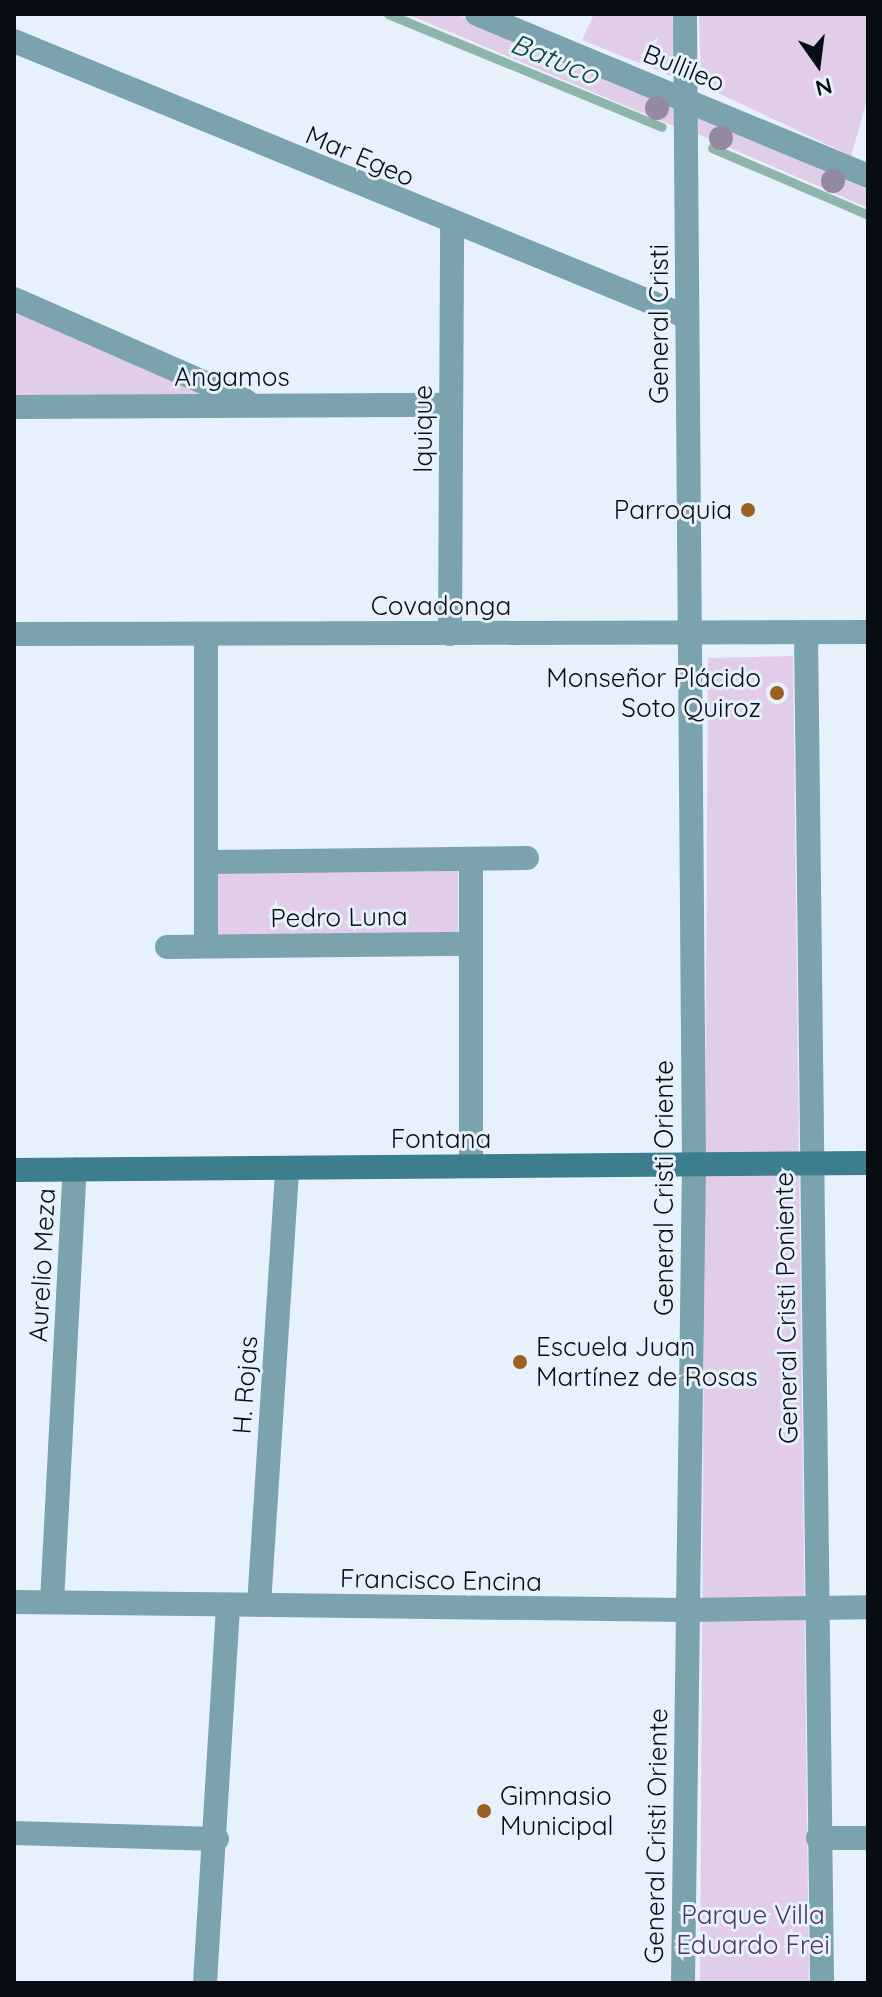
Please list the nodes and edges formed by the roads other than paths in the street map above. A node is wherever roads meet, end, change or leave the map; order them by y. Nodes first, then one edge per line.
1 (477, 14) edge
2 (685, 14) edge
3 (14, 41) edge
4 (687, 100) junction
5 (868, 176) edge
6 (452, 225) junction
7 (14, 299) edge
8 (687, 317) junction
9 (257, 405) junction
10 (451, 405) junction
11 (14, 407) edge
12 (806, 632) junction
13 (868, 632) edge
14 (688, 633) junction
15 (14, 634) edge
16 (206, 634) junction
17 (450, 634) junction
18 (527, 858) dead end
19 (471, 859) junction
20 (206, 862) junction
21 (471, 944) junction
22 (206, 946) junction
23 (167, 947) dead end
24 (811, 1163) junction
25 (868, 1163) edge
26 (694, 1165) junction
27 (471, 1166) junction
28 (287, 1168) junction
29 (14, 1170) edge
30 (75, 1170) junction
31 (14, 1602) edge
32 (52, 1602) junction
33 (228, 1605) junction
34 (259, 1605) junction
35 (821, 1607) junction
36 (868, 1607) edge
37 (687, 1610) junction
38 (14, 1833) edge
39 (818, 1838) junction
40 (868, 1838) edge
41 (217, 1839) junction
42 (205, 1983) edge
43 (683, 1983) edge
44 (822, 1983) edge

1 - 4 street, Bullileo
2 - 4 street, General Cristi
3 - 6 street, Mar Egeo
4 - 5 street, Bullileo
4 - 8 street, General Cristi
6 - 8 street, Mar Egeo
6 - 10 street, Iquique
7 - 9 street
8 - 14 street, General Cristi
9 - 10 street, Angamos
9 - 11 street, Angamos
10 - 17 street, Iquique
12 - 13 street, Covadonga
12 - 14 street, Covadonga
12 - 24 street, General Cristi Poniente
14 - 17 street, Covadonga
14 - 26 street, General Cristi Oriente
15 - 16 street, Covadonga
16 - 17 street, Covadonga
16 - 20 street
18 - 19 street
19 - 20 street
19 - 21 street
20 - 22 street
21 - 22 street, Pedro Luna
21 - 27 street
22 - 23 street, Pedro Luna
24 - 25 street, Fontana
24 - 26 street, Fontana
24 - 35 street, General Cristi Poniente
26 - 27 street, Fontana
26 - 37 street, General Cristi Oriente
27 - 28 street, Fontana
28 - 30 street, Fontana
28 - 34 street, H. Rojas
29 - 30 street, Fontana
30 - 32 street, Aurelio Meza
31 - 32 street, Francisco Encina
32 - 33 street, Francisco Encina
33 - 34 street, Francisco Encina
33 - 41 street
34 - 37 street, Francisco Encina
35 - 36 street, Francisco Encina
35 - 37 street, Francisco Encina
35 - 39 street, General Cristi Poniente
37 - 43 street, General Cristi Oriente
38 - 41 street
39 - 40 street
39 - 44 street, General Cristi Poniente
41 - 42 street

